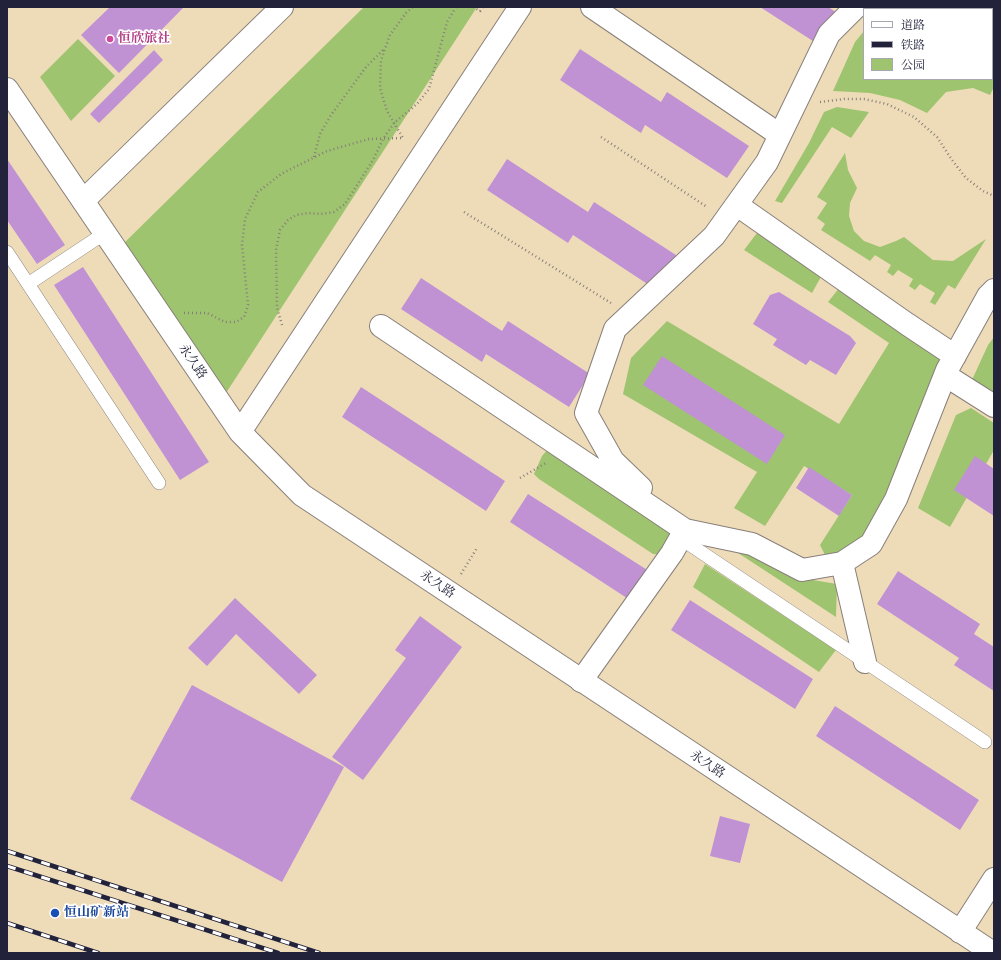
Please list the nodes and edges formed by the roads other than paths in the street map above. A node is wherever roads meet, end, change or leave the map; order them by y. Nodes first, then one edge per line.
1 (282, 7) edge
2 (520, 7) edge
3 (592, 7) edge
4 (856, 7) edge
5 (7, 89) edge
6 (780, 134) junction
7 (83, 201) junction
8 (731, 212) junction
9 (105, 233) junction
10 (7, 252) edge
11 (11, 268) edge
12 (28, 284) junction
13 (993, 292) edge
14 (381, 326) dead end
15 (955, 356) junction
16 (945, 375) junction
17 (994, 406) edge
18 (240, 432) junction
19 (160, 483) dead end
20 (683, 534) junction
21 (842, 563) junction
22 (865, 662) junction
23 (581, 681) junction
24 (985, 742) dead end
25 (994, 879) edge
26 (960, 932) junction
27 (993, 953) edge

1 - 7 street
2 - 18 street
3 - 6 street
4 - 6 street
5 - 7 street, 永久路
6 - 8 street
7 - 9 street, 永久路
8 - 15 street
8 - 20 street
9 - 12 lane
9 - 18 street, 永久路
10 - 11 lane
11 - 12 lane
12 - 19 lane
13 - 15 street
14 - 20 street
15 - 16 street
16 - 17 street
16 - 21 street
18 - 23 street, 永久路
20 - 21 street
20 - 22 lane
20 - 23 street
21 - 22 street
22 - 24 lane
23 - 26 street, 永久路
25 - 26 street
26 - 27 street, 永久路

